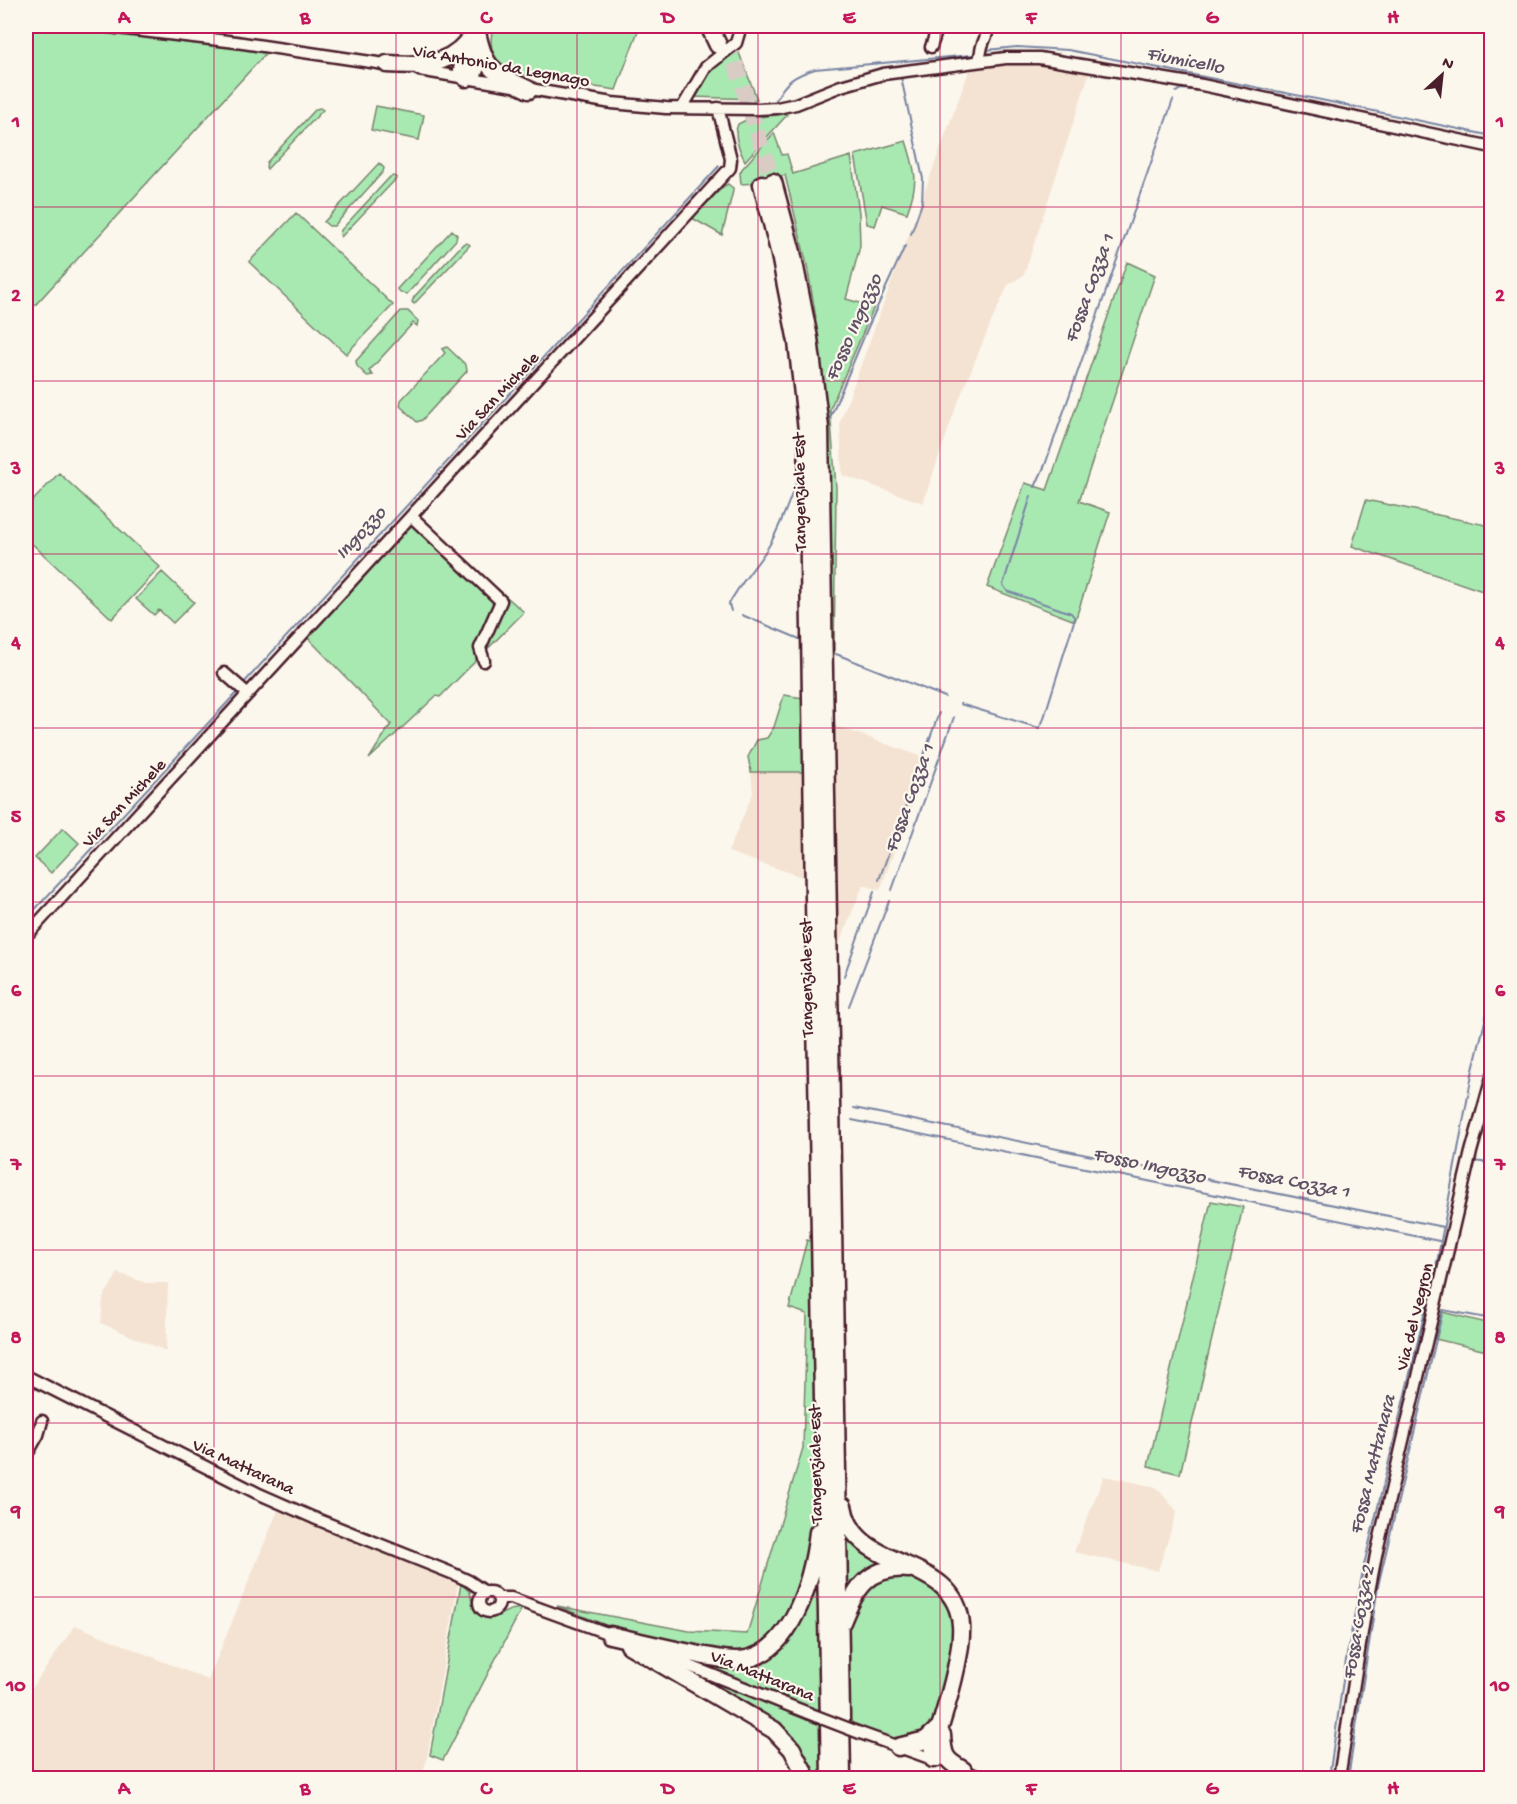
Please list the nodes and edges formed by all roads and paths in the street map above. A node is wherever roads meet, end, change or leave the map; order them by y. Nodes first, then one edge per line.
1 (100, 26) edge
2 (476, 26) edge
3 (709, 26) edge
4 (741, 26) edge
5 (938, 26) edge
6 (990, 26) edge
7 (722, 37) tunnel mouth
8 (474, 47) junction
9 (931, 47) dead end
10 (980, 54) junction
11 (387, 64) junction
12 (466, 78) junction
13 (530, 90) junction
14 (682, 108) junction
15 (718, 108) junction
16 (1491, 147) edge
17 (411, 516) junction
18 (484, 661) dead end
19 (224, 673) dead end
20 (246, 692) junction
21 (26, 936) edge
22 (1491, 1077) edge
23 (26, 1376) edge
24 (42, 1421) dead end
25 (837, 1444) junction
26 (26, 1456) edge
27 (825, 1469) junction
28 (914, 1570) junction
29 (454, 1574) junction
30 (485, 1593) junction
31 (499, 1598) junction
32 (479, 1604) junction
33 (530, 1605) junction
34 (496, 1610) junction
35 (839, 1628) junction
36 (610, 1635) junction
37 (942, 1722) junction
38 (898, 1747) junction
39 (938, 1753) junction
40 (963, 1770) joint
41 (807, 1779) edge
42 (830, 1779) edge
43 (842, 1779) edge
44 (982, 1779) edge
45 (1339, 1779) edge

1 - 11 street, Via Antonio da Legnago
2 - 8 highway
3 - 7 highway
4 - 14 street
5 - 9 street
6 - 10 street
8 - 11 highway
8 - 12 highway
8 - 13 highway
10 - 15 street, Via Antonio da Legnago
10 - 16 street, Via Antonio da Legnago
11 - 12 street, Via Antonio da Legnago
12 - 13 street, Via Antonio da Legnago
13 - 14 street, Via Antonio da Legnago
14 - 15 street, Via Antonio da Legnago
15 - 17 street, Via San Michele
17 - 18 street
17 - 20 street, Via San Michele
19 - 20 street
20 - 21 street, Via San Michele
22 - 45 street, Via del Vegron
23 - 29 street, Via Mattarana
24 - 26 street
25 - 27 highway, Tangenziale Est
25 - 28 highway
25 - 35 highway, Tangenziale Est
27 - 36 highway
27 - 42 highway, Tangenziale Est
28 - 35 highway
28 - 37 highway
29 - 30 street, Via Mattarana
29 - 32 street, Via Mattarana
30 - 31 street
30 - 32 street
31 - 33 street, Via Mattarana
31 - 34 street
32 - 34 street
33 - 34 street, Via Mattarana
33 - 36 street, Via Mattarana
35 - 43 highway, Tangenziale Est
36 - 38 street, Via Mattarana, bridge
36 - 41 highway
37 - 38 highway
37 - 39 highway
38 - 39 street, Via Mattarana
39 - 40 highway
40 - 44 street

